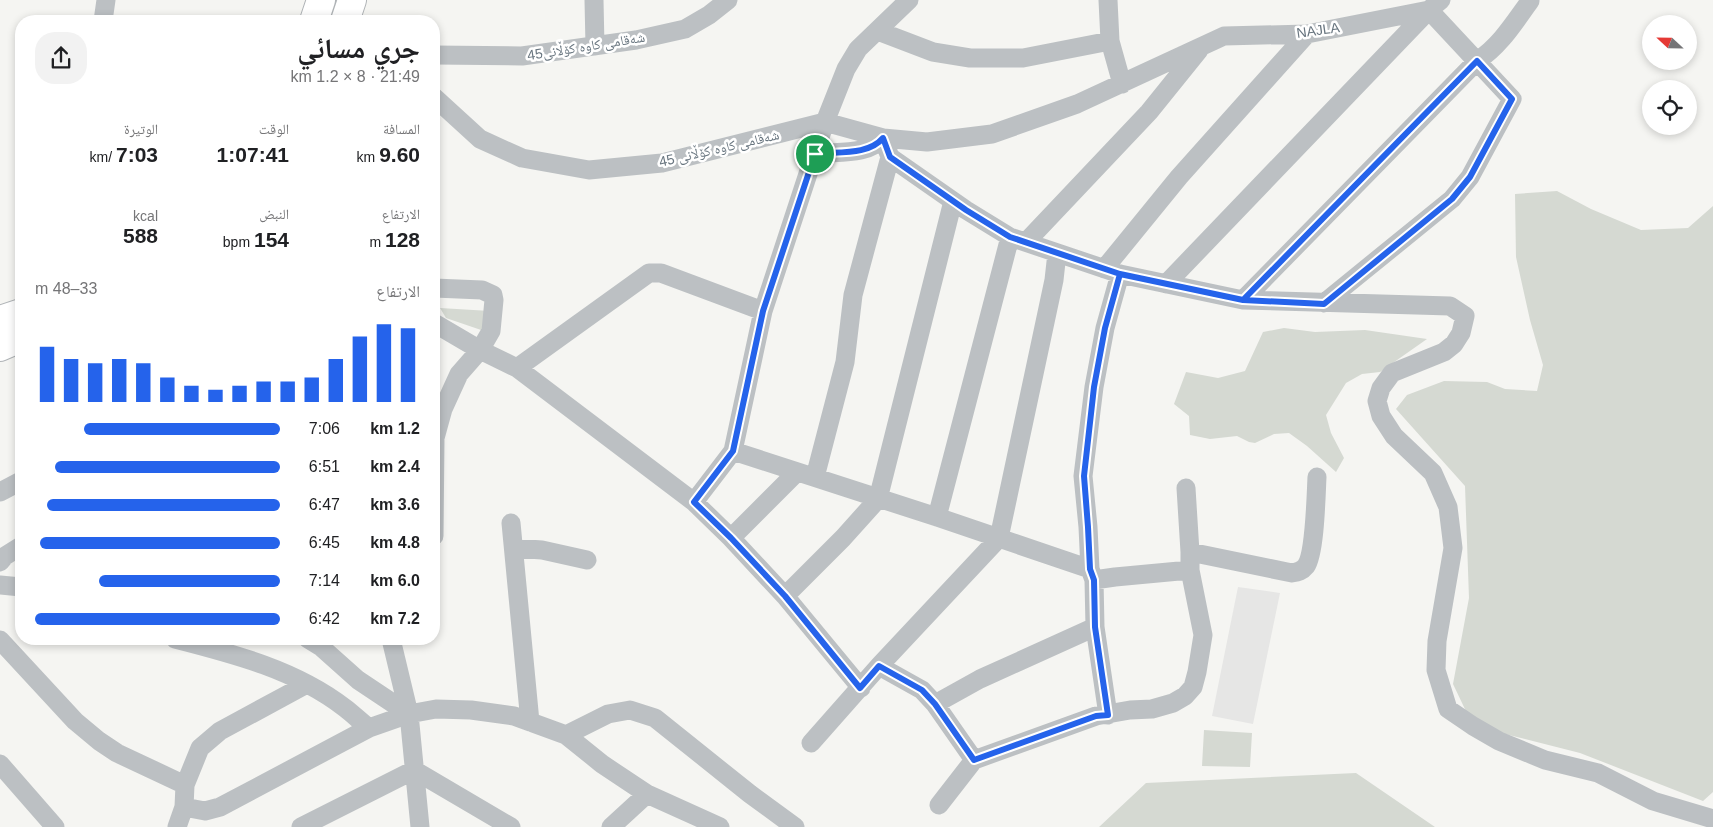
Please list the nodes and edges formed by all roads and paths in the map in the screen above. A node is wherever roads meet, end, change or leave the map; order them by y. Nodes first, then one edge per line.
1 (106, 0) edge
2 (321, 0) edge
3 (352, 0) edge
4 (594, 0) edge
5 (728, 0) edge
6 (909, 0) edge
7 (1108, 0) edge
8 (1530, 1) dead end
9 (1435, 5) edge
10 (104, 15) edge
11 (316, 15) edge
12 (347, 15) edge
13 (878, 31) junction
14 (1307, 34) junction
15 (1110, 41) junction
16 (595, 46) junction
17 (1203, 46) junction
18 (440, 55) edge
19 (1477, 61) junction
20 (1122, 84) junction
21 (440, 102) edge
22 (825, 122) junction
23 (883, 138) junction
24 (815, 154) junction
25 (890, 157) junction
26 (953, 201) junction
27 (1018, 240) junction
28 (1057, 253) junction
29 (1112, 271) junction
30 (1166, 284) junction
31 (440, 288) edge
32 (1243, 300) junction
33 (1324, 304) junction
34 (763, 311) junction
35 (15, 315) edge
36 (0, 320) edge
37 (440, 327) edge
38 (15, 341) edge
39 (0, 347) edge
40 (480, 350) junction
41 (517, 368) junction
42 (440, 420) edge
43 (733, 451) junction
44 (796, 472) junction
45 (815, 477) junction
46 (1317, 477) dead end
47 (15, 484) edge
48 (1186, 488) dead end
49 (0, 492) edge
50 (878, 499) junction
51 (694, 502) junction
52 (937, 517) junction
53 (511, 522) dead end
54 (731, 538) junction
55 (998, 538) junction
56 (514, 548) junction
57 (15, 550) edge
58 (587, 560) dead end
59 (1190, 561) junction
60 (0, 562) edge
61 (1092, 575) junction
62 (0, 585) edge
63 (15, 586) edge
64 (785, 596) junction
65 (1095, 627) junction
66 (0, 640) edge
67 (199, 645) edge
68 (318, 645) edge
69 (392, 645) edge
70 (879, 666) junction
71 (307, 684) junction
72 (860, 688) junction
73 (935, 704) junction
74 (409, 714) junction
75 (1108, 715) junction
76 (530, 722) junction
77 (368, 728) junction
78 (566, 735) junction
79 (812, 744) dead end
80 (974, 760) junction
81 (0, 764) edge
82 (414, 770) junction
83 (185, 785) junction
84 (647, 794) junction
85 (939, 805) dead end
86 (184, 807) junction
87 (1713, 819) edge
88 (55, 827) edge
89 (177, 827) edge
90 (301, 827) edge
91 (420, 827) edge
92 (511, 827) edge
93 (611, 827) edge
94 (720, 827) edge
95 (795, 827) edge

1 - 10 street
2 - 11 main road
3 - 12 main road
4 - 16 street
5 - 16 street, شەقامی کاوە کۆڵانی45
6 - 13 street
7 - 15 street
8 - 19 street
9 - 14 street, NAJLA
9 - 19 street
9 - 30 street
13 - 15 street
13 - 22 street
14 - 17 street, NAJLA
14 - 29 street
15 - 20 street
16 - 18 street, شەقامی کاوە کۆڵانی45
17 - 20 street, NAJLA
17 - 27 street
19 - 32 street
19 - 33 street
20 - 23 street, NAJLA
21 - 22 street, شەقامی کاوە کۆڵانی 45
22 - 23 street, NAJLA
22 - 24 street
23 - 24 street
23 - 25 street
24 - 34 street
25 - 26 street
25 - 45 street
26 - 27 street
26 - 50 street
27 - 28 street
27 - 52 street
28 - 29 street
28 - 55 street
29 - 30 street
29 - 61 street
30 - 32 street
31 - 40 street
32 - 33 street
33 - 87 street
34 - 41 street
34 - 43 street
35 - 36 main road
37 - 40 street
38 - 39 main road
40 - 41 street
40 - 42 street
41 - 51 street
43 - 44 street
43 - 51 street
44 - 45 street
44 - 54 street
45 - 50 street
46 - 59 street
47 - 49 street
48 - 59 street
50 - 52 street
50 - 64 street
51 - 54 street
52 - 55 street
53 - 56 street
54 - 64 street
55 - 61 street
55 - 70 street
56 - 58 street
56 - 76 street
57 - 60 street
59 - 61 street
59 - 75 street
61 - 65 street
62 - 63 street
64 - 72 street
65 - 73 street
65 - 75 street
66 - 83 street
67 - 71 street
68 - 74 street
69 - 74 street
70 - 72 street
70 - 73 street
71 - 77 street
71 - 83 street
72 - 79 street
73 - 80 street
74 - 76 street
74 - 77 street
74 - 82 street
75 - 80 street
76 - 78 street
77 - 86 street
78 - 84 street
78 - 95 street
80 - 85 street
81 - 88 street
82 - 90 street
82 - 91 street
82 - 92 street
83 - 86 street
84 - 93 street
84 - 94 street
86 - 89 street

